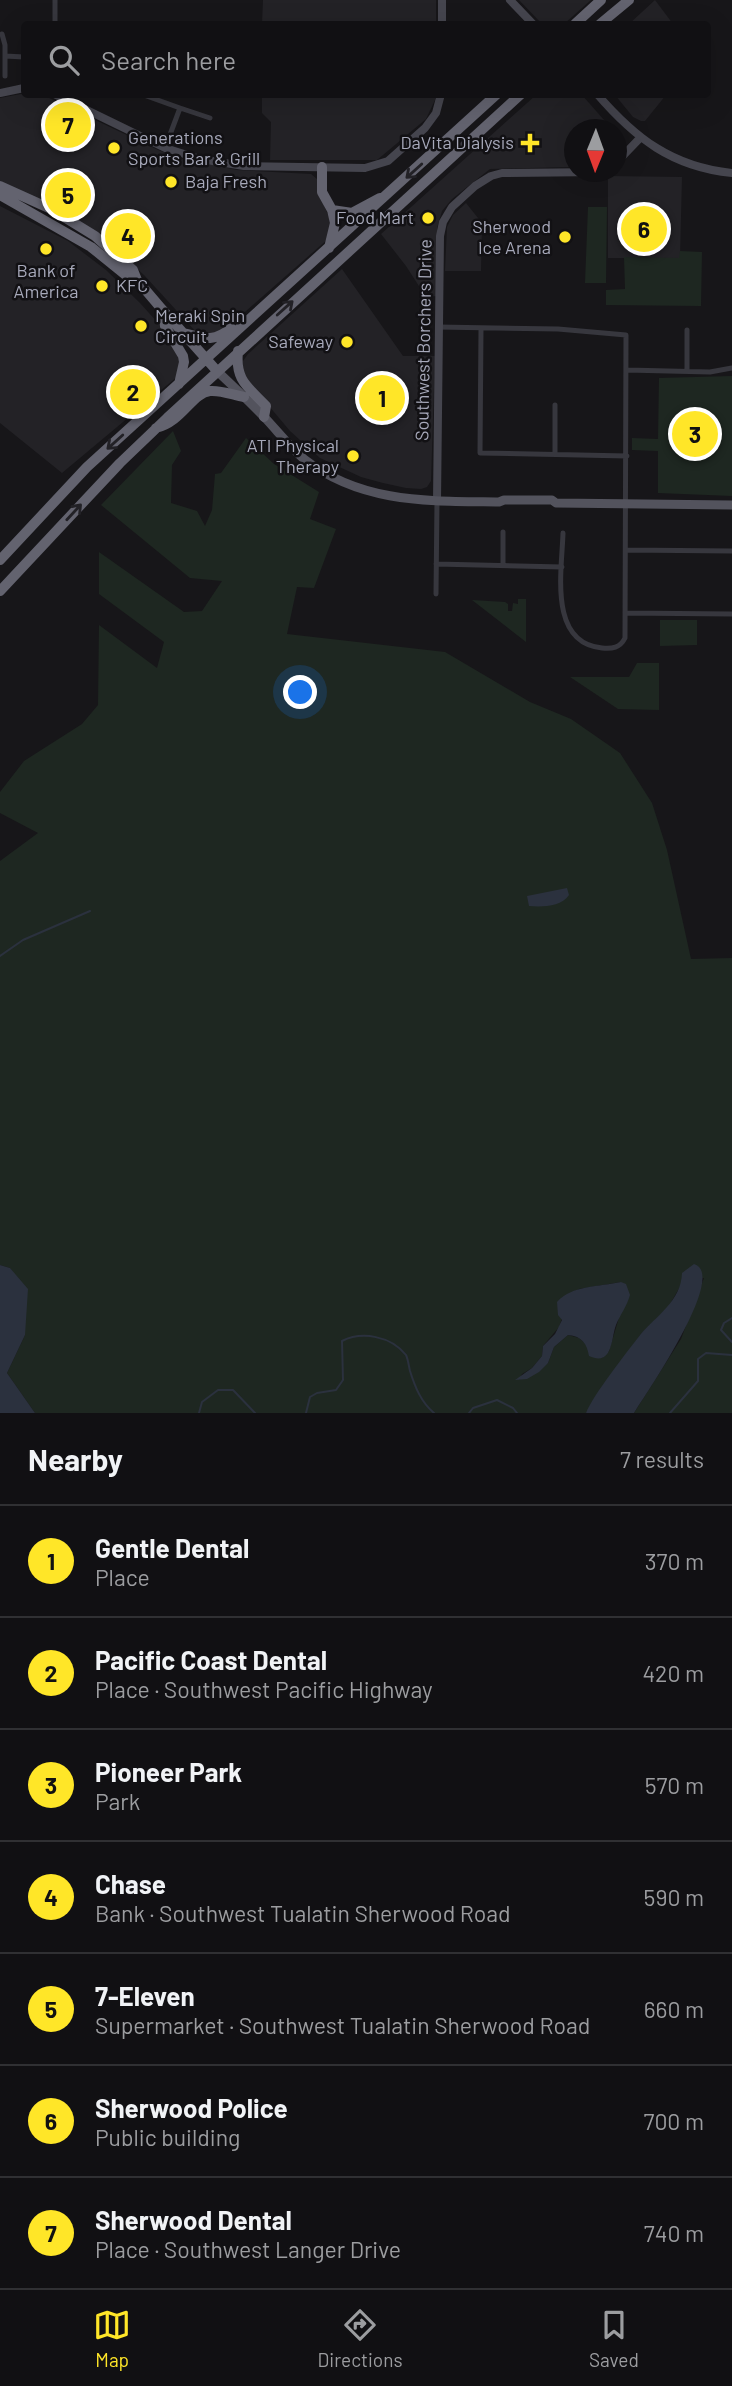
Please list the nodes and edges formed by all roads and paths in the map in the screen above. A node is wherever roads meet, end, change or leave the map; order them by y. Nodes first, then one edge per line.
1 (55, 0) edge
2 (442, 0) edge
3 (510, 0) edge
4 (601, 0) edge
5 (629, 0) edge
6 (55, 21) edge
7 (442, 21) edge
8 (530, 21) edge
9 (578, 21) edge
10 (604, 21) edge
11 (2, 34) dead end
12 (5, 56) junction
13 (21, 57) edge
14 (5, 76) dead end
15 (21, 89) edge
16 (0, 93) edge
17 (152, 98) edge
18 (440, 98) edge
19 (493, 98) edge
20 (517, 98) edge
21 (601, 98) edge
22 (72, 99) edge
23 (180, 108) junction
24 (210, 118) dead end
25 (640, 138) junction
26 (164, 148) junction
27 (627, 152) edge
28 (322, 167) junction
29 (564, 173) edge
30 (732, 173) edge
31 (0, 186) edge
32 (0, 195) edge
33 (387, 195) junction
34 (332, 210) junction
35 (42, 219) junction
36 (91, 234) junction
37 (329, 248) junction
38 (137, 280) junction
39 (272, 299) junction
40 (163, 311) junction
41 (439, 327) junction
42 (481, 329) junction
43 (687, 330) dead end
44 (183, 332) junction
45 (239, 351) junction
46 (206, 358) junction
47 (732, 368) edge
48 (217, 370) junction
49 (627, 370) junction
50 (687, 372) junction
51 (179, 384) junction
52 (244, 397) junction
53 (555, 405) dead end
54 (264, 417) junction
55 (156, 428) junction
56 (555, 454) junction
57 (627, 456) junction
58 (437, 501) junction
59 (626, 504) junction
60 (732, 505) edge
61 (503, 532) dead end
62 (563, 533) dead end
63 (626, 550) junction
64 (732, 551) edge
65 (0, 560) edge
66 (436, 564) junction
67 (503, 565) junction
68 (562, 567) junction
69 (0, 591) edge
70 (436, 594) dead end
71 (625, 613) junction
72 (732, 614) edge

1 - 6 street
2 - 7 street
3 - 8 street
4 - 9 highway
5 - 10 highway
11 - 12 street
12 - 13 street
12 - 14 street
15 - 16 street
17 - 23 street
18 - 28 street
19 -> 33 highway
45 -> 20 highway
21 - 25 street
22 - 26 street
23 - 24 street
23 - 26 street
25 - 27 street
25 - 30 street
26 - 28 street
28 - 34 highway
29 - 41 street, Southwest Borchers Drive
31 - 36 highway
32 - 35 highway
33 - 34 highway
33 - 37 highway
34 - 37 highway
35 - 36 highway
35 - 38 highway
36 - 38 highway
37 - 39 highway
38 - 40 highway
39 - 44 highway
39 - 46 highway
40 - 44 highway
40 - 51 highway
41 - 42 street
41 - 58 street, Southwest Borchers Drive
42 - 49 street
42 - 56 street
43 - 50 street
44 - 46 highway
45 - 48 highway
45 - 54 highway
46 - 48 highway
46 - 51 highway
47 - 50 street
48 - 52 main road
48 - 55 highway
49 - 50 street
49 - 57 street
51 -> 65 highway
52 - 54 main road
52 - 55 highway
53 - 56 street
54 - 58 main road
69 -> 55 highway
56 - 57 street
57 - 59 street
58 - 59 main road
58 - 66 street, Southwest Borchers Drive
59 - 60 main road
59 - 63 street
61 - 67 street
62 - 68 street
63 - 64 street
63 - 71 street
66 - 67 street
66 - 70 street, Southwest Borchers Drive
67 - 68 street
68 - 71 street
71 - 72 street

